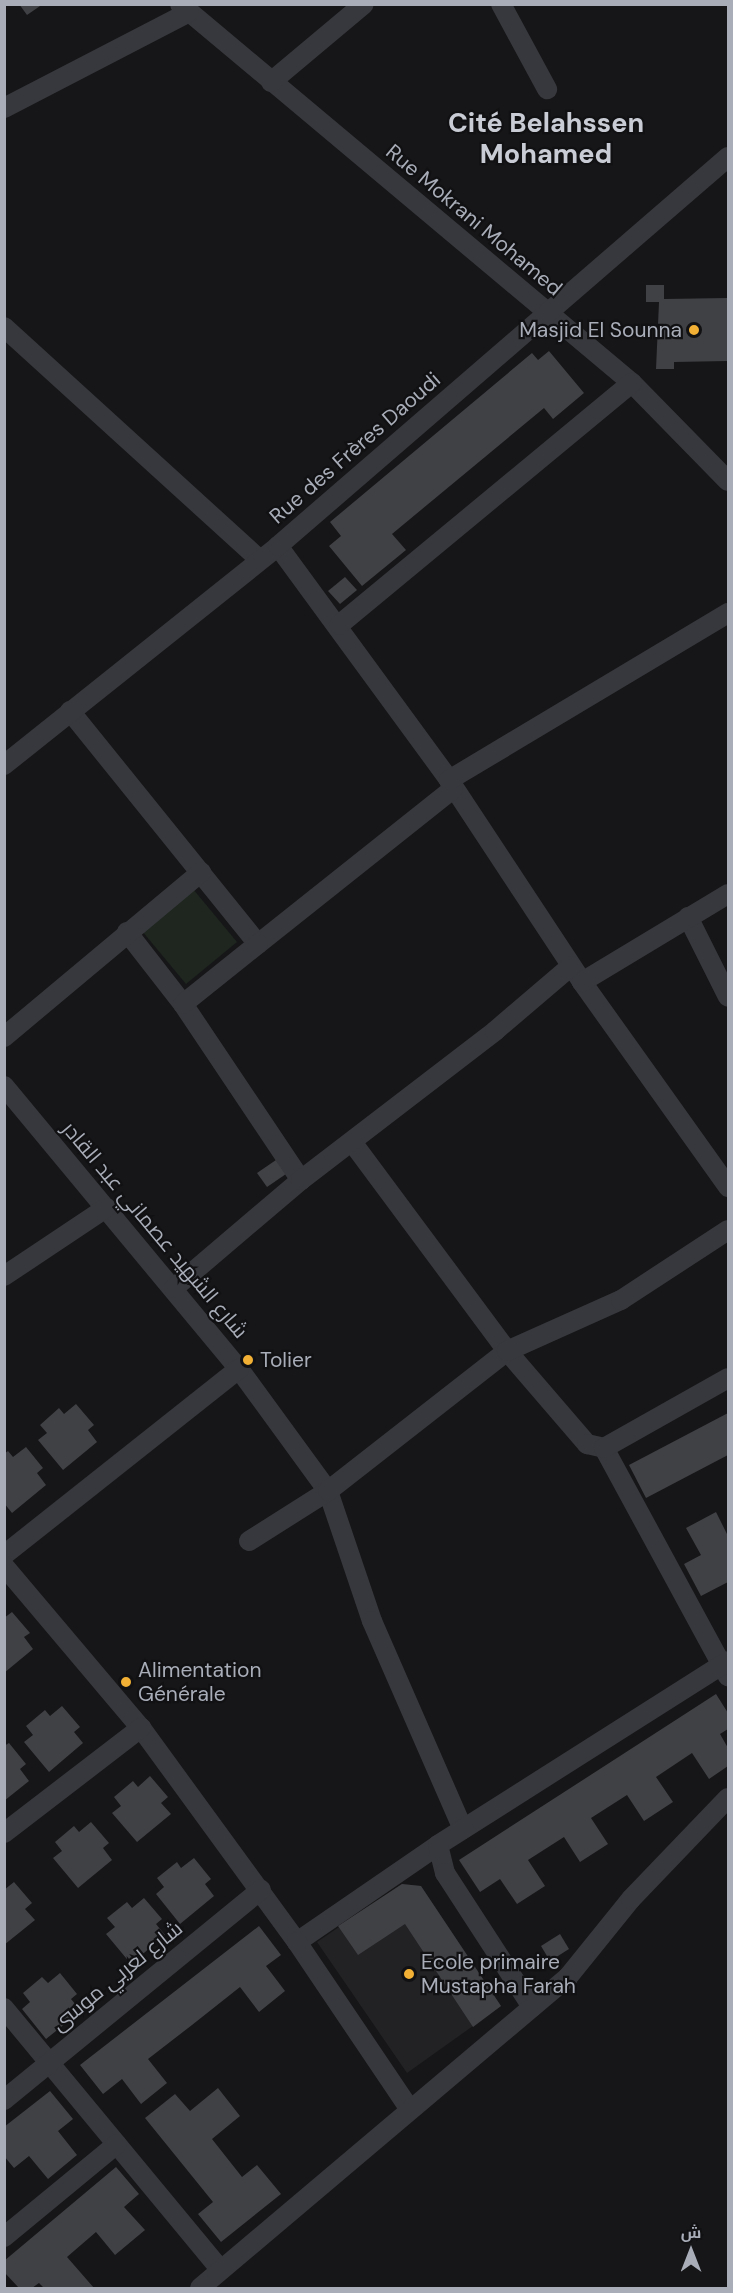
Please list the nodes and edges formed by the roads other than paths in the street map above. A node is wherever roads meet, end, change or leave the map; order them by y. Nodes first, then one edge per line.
1 (364, 4) edge
2 (501, 4) edge
3 (184, 8) edge
4 (271, 82) junction
5 (547, 89) dead end
6 (4, 108) edge
7 (729, 157) edge
8 (549, 314) junction
9 (4, 327) edge
10 (632, 383) junction
11 (729, 481) edge
12 (278, 546) junction
13 (260, 560) junction
14 (729, 613) edge
15 (339, 625) junction
16 (70, 711) junction
17 (4, 765) edge
18 (451, 784) junction
19 (201, 872) junction
20 (729, 894) edge
21 (688, 917) junction
22 (127, 932) junction
23 (258, 944) junction
24 (577, 974) junction
25 (729, 997) edge
26 (183, 1004) junction
27 (4, 1037) edge
28 (4, 1086) edge
29 (352, 1142) junction
30 (301, 1180) junction
31 (729, 1187) edge
32 (105, 1208) junction
33 (729, 1230) edge
34 (4, 1276) edge
35 (174, 1288) junction
36 (507, 1351) junction
37 (239, 1369) junction
38 (729, 1378) edge
39 (604, 1448) junction
40 (328, 1491) junction
41 (249, 1540) dead end
42 (4, 1555) edge
43 (4, 1566) edge
44 (727, 1667) edge
45 (141, 1728) junction
46 (729, 1797) edge
47 (463, 1829) junction
48 (4, 1833) edge
49 (438, 1845) junction
50 (261, 1890) junction
51 (297, 1942) junction
52 (532, 2007) junction
53 (4, 2008) edge
54 (49, 2063) junction
55 (4, 2100) edge
56 (408, 2108) junction
57 (117, 2144) junction
58 (4, 2237) edge
59 (220, 2269) junction
60 (200, 2289) edge

1 - 4 street
2 - 5 street
3 - 4 street, Rue Mokrani Mohamed
3 - 6 street
4 - 8 street, Rue Mokrani Mohamed
7 - 8 street, Rue des Frères Daoudi
8 - 10 street, Rue Mokrani Mohamed
8 - 12 street, Rue des Frères Daoudi
9 - 13 street
10 - 11 street, Rue Mokrani Mohamed
10 - 15 street
12 - 13 street, Rue des Frères Daoudi
12 - 15 street
13 - 16 street, Rue des Frères Daoudi
14 - 18 street
15 - 18 street
16 - 17 street, Rue des Frères Daoudi
16 - 19 street
18 - 23 street
18 - 24 street
19 - 22 street
19 - 23 street
20 - 21 street
21 - 24 street
21 - 25 street
22 - 26 street
22 - 27 street
23 - 26 street
24 - 29 street
24 - 31 street
26 - 30 street
28 - 32 street, شارع الشهيد عصماني عبد القادر
29 - 30 street
29 - 36 street
30 - 35 street
32 - 34 street
32 - 35 street, شارع الشهيد عصماني عبد القادر
33 - 36 street
35 - 37 street, شارع الشهيد عصماني عبد القادر
36 - 39 street
36 - 40 street
37 - 40 street, شارع الشهيد عصماني عبد القادر
37 - 42 street
38 - 39 street
39 - 44 street
40 - 41 street
40 - 47 street, شارع الشهيد عصماني عبد القادر
43 - 45 street
44 - 47 street
45 - 48 street
45 - 50 street
46 - 52 street
47 - 49 street
49 - 51 street
49 - 52 street
50 - 51 street
50 - 54 street, شارع لعربي موسى
51 - 56 street
52 - 56 street
53 - 54 street
54 - 55 street, شارع لعربي موسى
54 - 57 street
56 - 59 street
57 - 58 street
57 - 59 street
59 - 60 street

